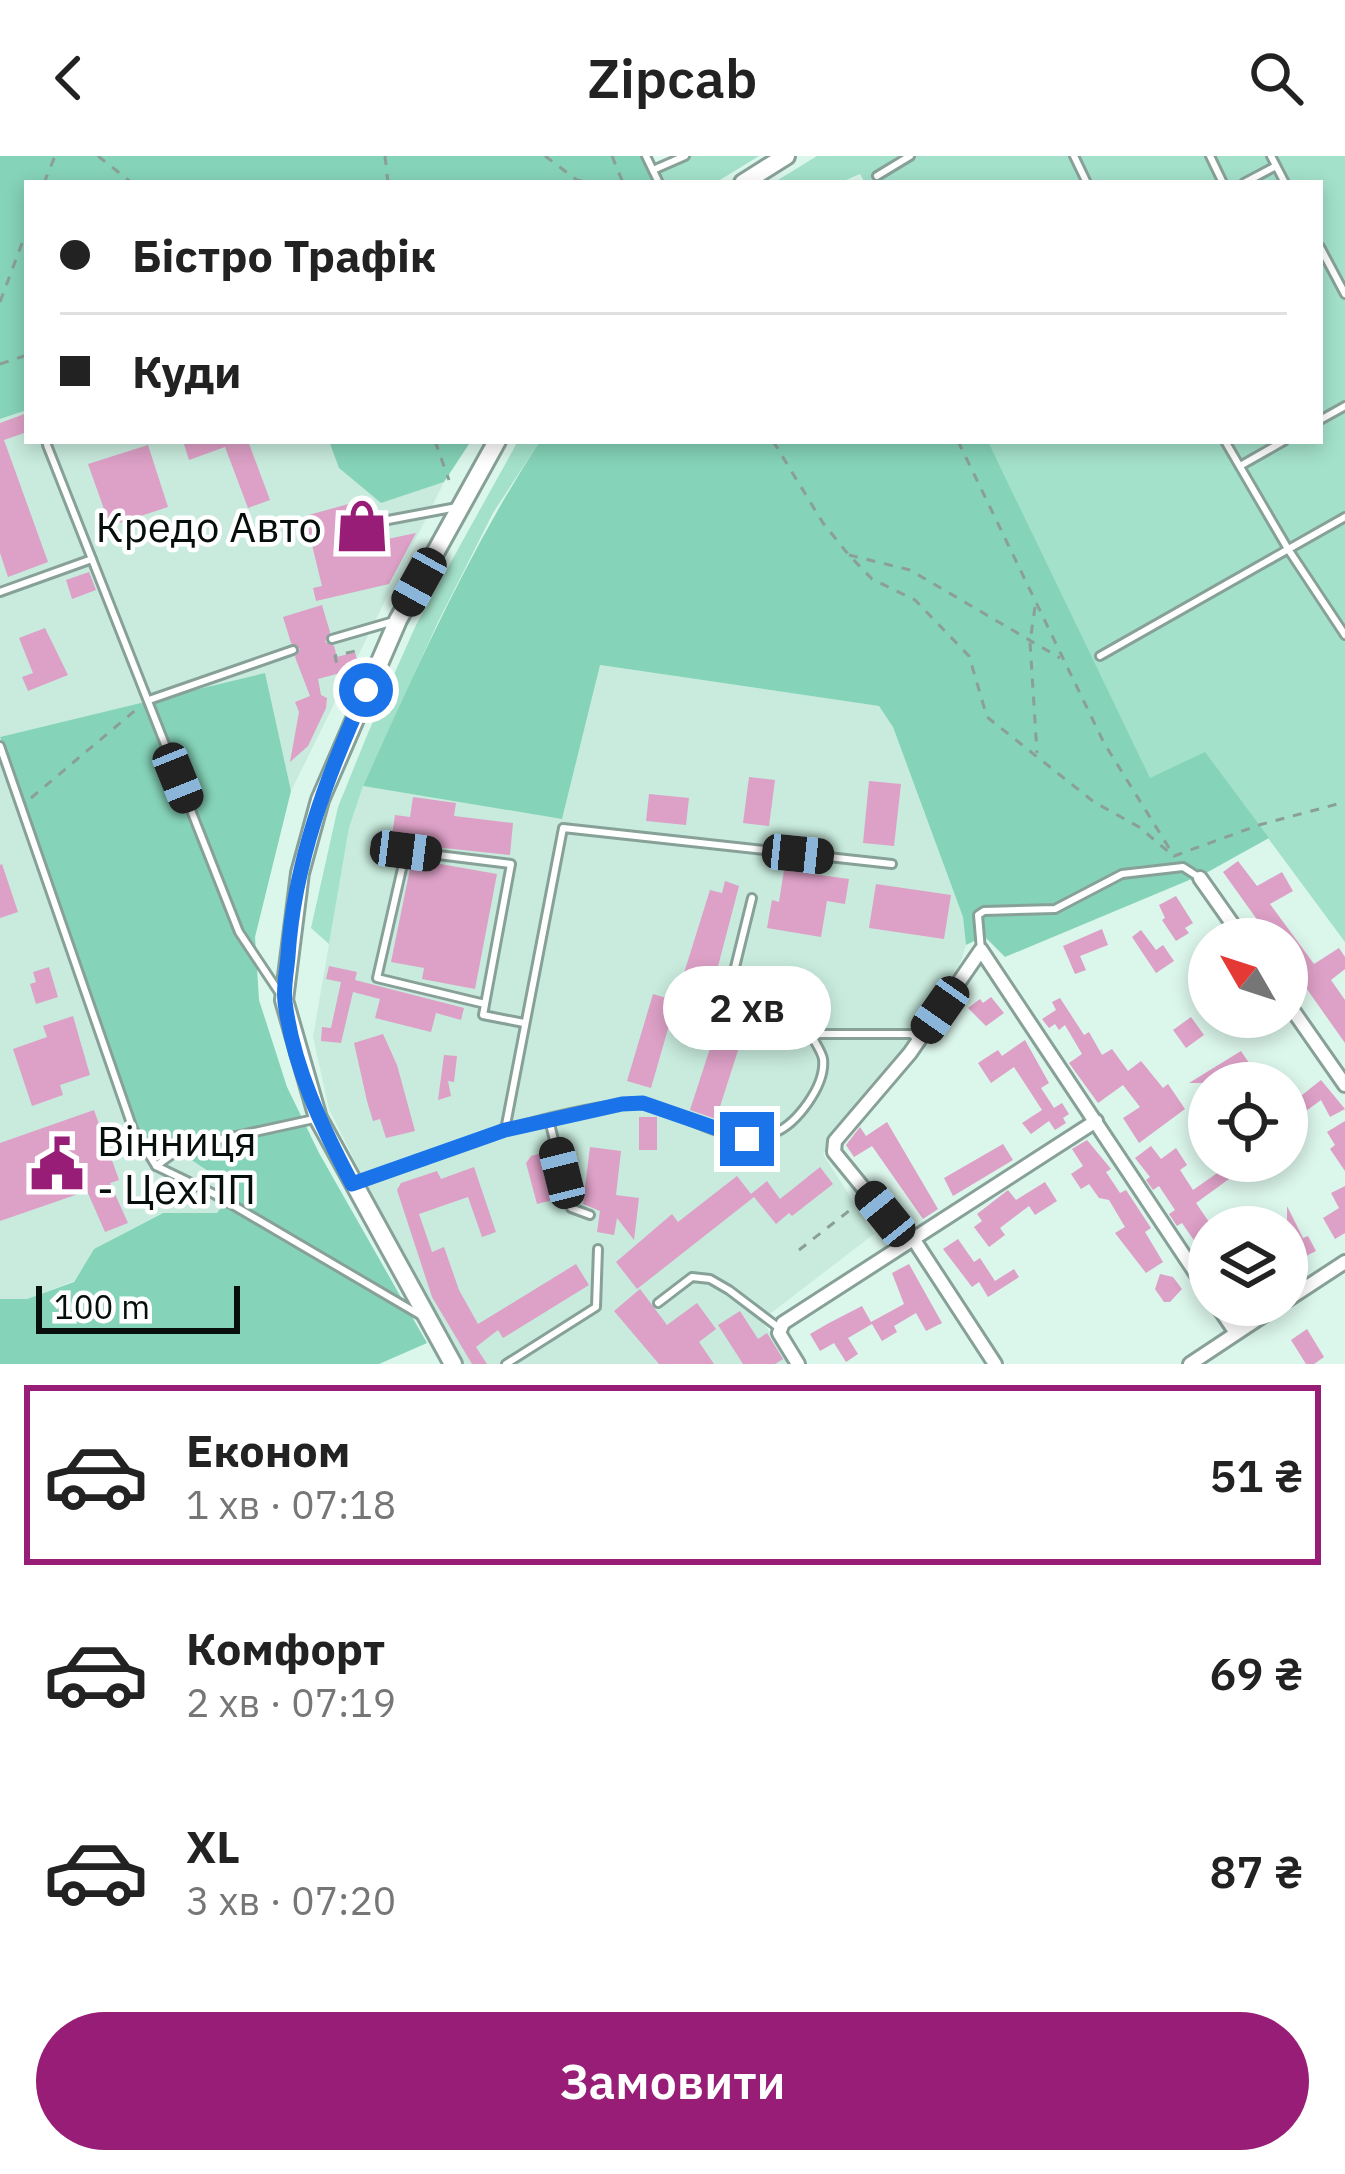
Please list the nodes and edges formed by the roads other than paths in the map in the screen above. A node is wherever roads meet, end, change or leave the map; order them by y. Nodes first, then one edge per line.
1 (646, 156) edge
2 (686, 156) edge
3 (786, 156) edge
4 (910, 156) edge
5 (1271, 156) edge
6 (1276, 166) junction
7 (653, 170) junction
8 (877, 176) dead end
9 (658, 180) edge
10 (748, 180) edge
11 (1250, 180) edge
12 (1284, 180) edge
13 (1323, 253) edge
14 (1345, 294) edge
15 (495, 444) edge
16 (1228, 444) edge
17 (1279, 444) edge
18 (47, 445) dead end
19 (1240, 466) junction
20 (461, 506) junction
21 (1345, 517) edge
22 (372, 524) dead end
23 (1288, 550) junction
24 (92, 559) junction
25 (0, 592) edge
26 (398, 620) junction
27 (1345, 635) edge
28 (332, 639) dead end
29 (293, 650) dead end
30 (1100, 656) dead end
31 (148, 700) junction
32 (0, 746) edge
33 (892, 864) dead end
34 (1200, 878) joint
35 (752, 898) dead end
36 (1228, 918) edge
37 (981, 950) junction
38 (284, 1000) junction
39 (484, 1004) junction
40 (526, 1024) junction
41 (1308, 1033) edge
42 (811, 1034) junction
43 (919, 1040) junction
44 (1345, 1085) edge
45 (318, 1118) junction
46 (549, 1120) junction
47 (1096, 1121) junction
48 (505, 1130) junction
49 (156, 1166) junction
50 (352, 1184) junction
51 (590, 1215) dead end
52 (914, 1240) junction
53 (598, 1249) dead end
54 (1188, 1261) edge
55 (1345, 1262) edge
56 (1308, 1286) edge
57 (658, 1303) dead end
58 (424, 1318) junction
59 (1231, 1326) edge
60 (1248, 1326) edge
61 (778, 1328) junction
62 (1236, 1334) junction
63 (453, 1364) edge
64 (506, 1364) edge
65 (798, 1364) edge
66 (995, 1364) edge
67 (1190, 1364) edge

1 - 7 lane
2 - 7 lane
3 - 10 main road
4 - 8 lane
5 - 6 lane
6 - 11 lane
6 - 12 lane
7 - 9 lane
13 - 14 lane
15 - 20 main road
16 - 19 lane
17 - 19 lane
18 - 24 lane
19 - 23 lane
20 - 22 lane
20 - 26 main road
21 - 23 lane
23 - 27 lane
23 - 30 lane
24 - 25 lane
24 - 31 lane
26 - 28 lane
26 - 38 main road
29 - 31 lane
31 - 38 lane
32 - 49 lane
33 - 40 lane
34 - 36 street
34 - 37 lane
35 - 42 lane
37 - 43 street
37 - 47 street
38 - 45 main road
39 - 39 lane
39 - 40 lane
40 - 48 lane
41 - 44 street
42 - 43 lane
42 - 46 lane
43 - 52 street
45 - 49 lane
45 - 50 main road
46 - 48 lane
46 - 51 lane
47 - 52 street
47 - 54 street
48 - 50 lane
49 - 58 lane
50 - 58 main road
52 - 61 street
52 - 66 street
53 - 64 lane
55 - 56 street
57 - 61 lane
58 - 63 main road
59 - 62 street
60 - 62 street
61 - 65 street
62 - 67 street

